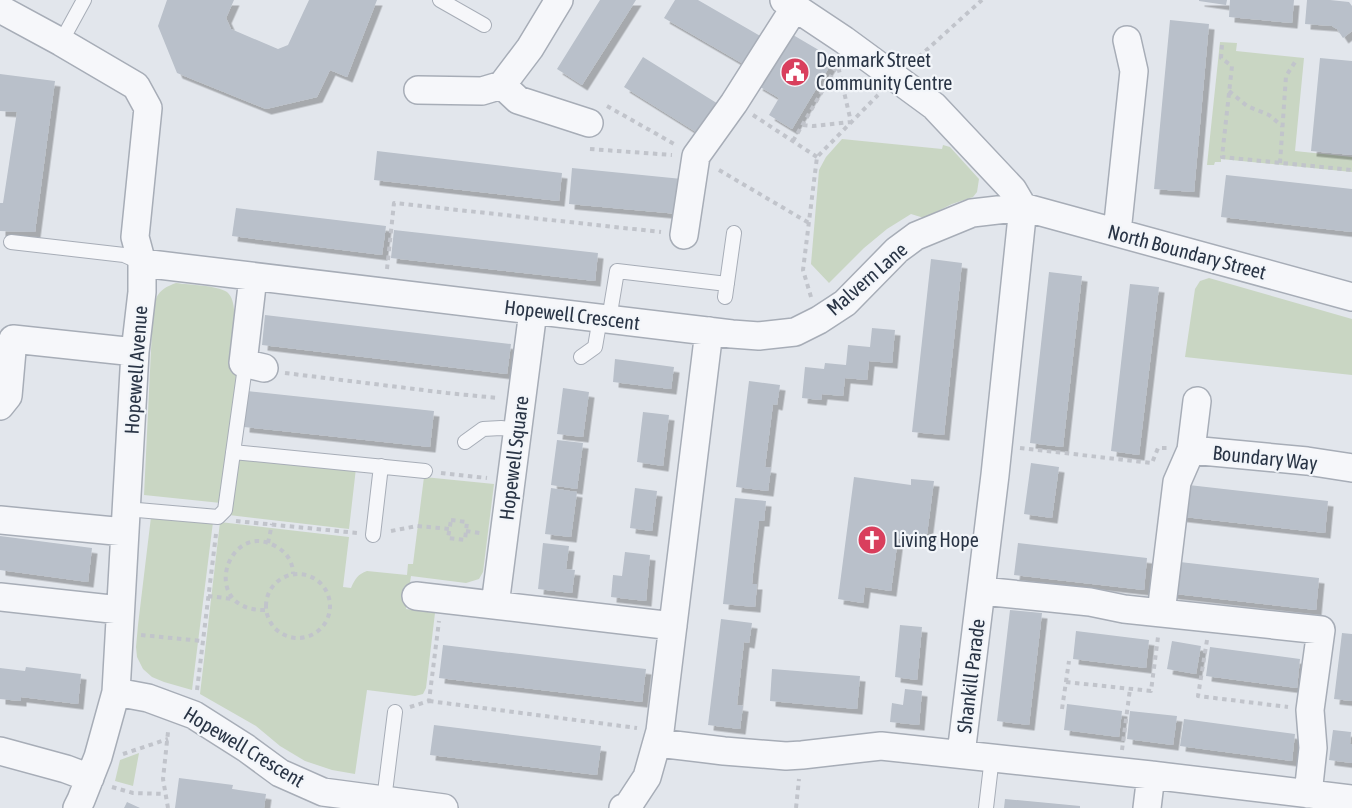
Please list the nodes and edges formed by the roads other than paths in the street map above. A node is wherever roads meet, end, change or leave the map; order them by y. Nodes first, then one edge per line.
1 (84, 0) edge
2 (440, 0) edge
3 (559, 0) edge
4 (790, 3) edge
5 (0, 9) edge
6 (484, 25) dead end
7 (1127, 40) dead end
8 (61, 42) junction
9 (502, 85) junction
10 (418, 90) dead end
11 (589, 123) road end
12 (1023, 207) junction
13 (1117, 232) junction
14 (734, 233) dead end
15 (684, 235) road end
16 (11, 243) dead end
17 (142, 263) junction
18 (253, 277) junction
19 (1352, 297) edge
20 (533, 311) junction
21 (604, 319) junction
22 (708, 331) junction
23 (135, 352) junction
24 (581, 357) dead end
25 (253, 365) joint
26 (1197, 401) dead end
27 (0, 406) edge
28 (518, 430) junction
29 (465, 442) dead end
30 (1191, 450) junction
31 (233, 452) junction
32 (381, 466) junction
33 (1352, 468) edge
34 (425, 471) road end
35 (0, 520) edge
36 (126, 521) junction
37 (373, 535) road end
38 (982, 591) junction
39 (0, 597) edge
40 (429, 597) road end
41 (495, 605) junction
42 (1161, 613) junction
43 (120, 622) junction
44 (673, 626) junction
45 (116, 692) junction
46 (395, 712) road end
47 (659, 737) junction
48 (0, 751) edge
49 (961, 754) junction
50 (992, 757) junction
51 (94, 768) junction
52 (1151, 775) junction
53 (1308, 794) junction
54 (384, 800) junction
55 (1352, 800) edge
56 (627, 807) edge
57 (76, 808) edge
58 (444, 808) edge
59 (986, 808) edge
60 (1147, 808) edge

1 - 8 lane
2 - 6 lane
3 - 9 street
4 - 12 street
4 - 15 street
5 - 8 street, Hopewell Avenue
7 - 13 street
8 - 17 street, Hopewell Avenue
9 - 10 street
9 - 11 street
12 - 13 street, North Boundary Street
12 - 22 street, Malvern Lane
12 - 38 street, Shankill Parade
13 - 19 street, North Boundary Street
14 - 21 lane
16 - 17 lane
17 - 18 street, Hopewell Crescent
17 - 23 street, Hopewell Avenue
18 - 20 street, Hopewell Crescent
18 - 25 street
20 - 21 street, Hopewell Crescent
20 - 28 street, Hopewell Square
21 - 22 street, Hopewell Crescent
21 - 24 lane
22 - 44 street
23 - 27 street
23 - 36 street, Hopewell Avenue
25 - 31 lane
26 - 30 street, Boundary Way
28 - 29 lane
28 - 41 street, Hopewell Square
30 - 33 street, Boundary Way
30 - 42 street
31 - 32 lane
31 - 36 lane
32 - 34 lane
32 - 37 lane
35 - 36 street
36 - 43 street, Hopewell Avenue
38 - 42 street
38 - 49 street, Shankill Parade
39 - 43 street
40 - 41 street
41 - 44 street
42 - 53 street
43 - 45 street, Hopewell Avenue
44 - 47 street
45 - 51 street, Hopewell Avenue
45 - 54 street, Hopewell Crescent
46 - 54 lane
47 - 49 street
47 - 56 street
48 - 51 street
49 - 50 street, Shankill Parade
50 - 52 street, Shankill Parade
50 - 59 lane
51 - 57 street, Hopewell Avenue
52 - 53 street, Shankill Parade
52 - 60 street
53 - 55 street, Shankill Parade
54 - 58 street, Hopewell Crescent

